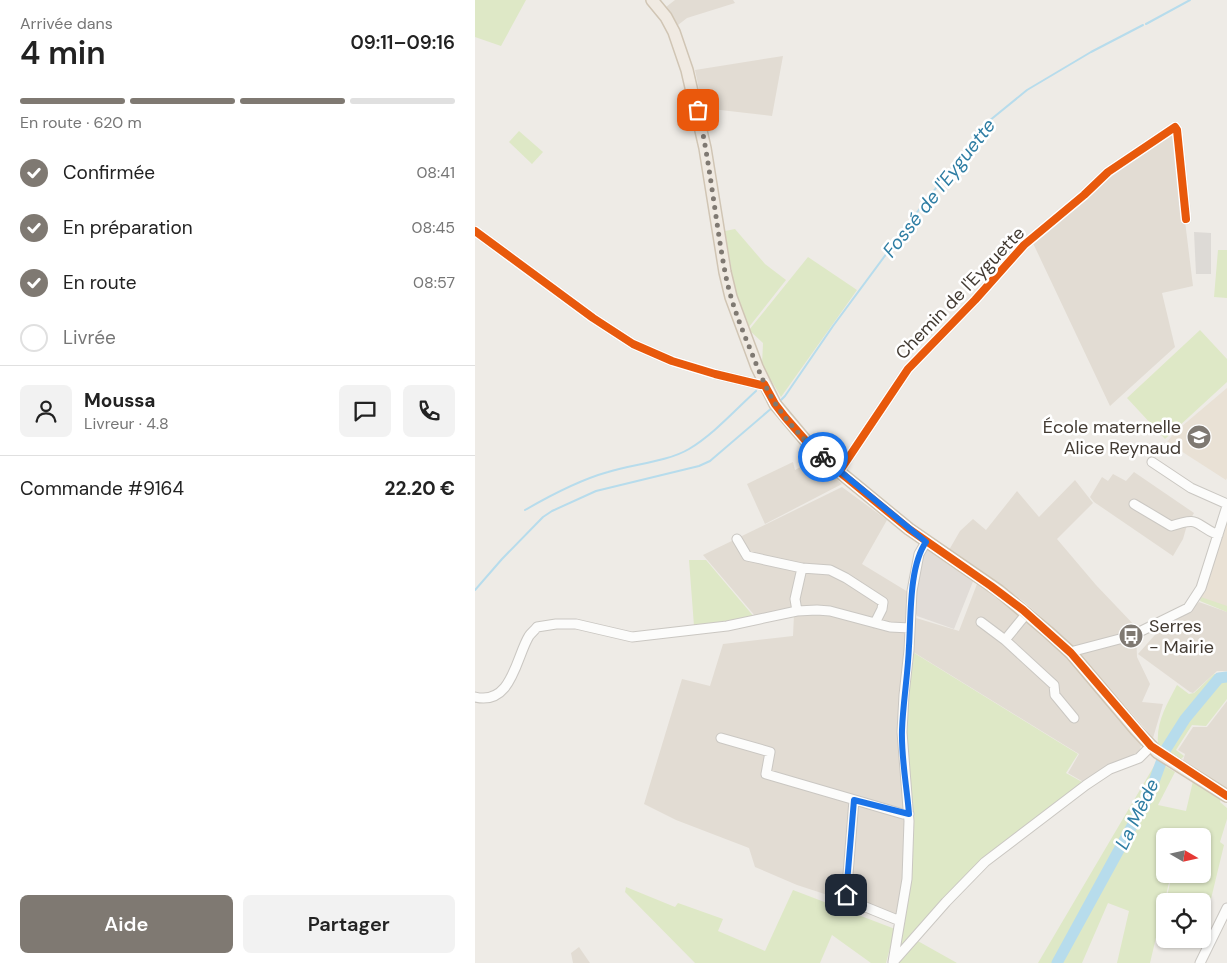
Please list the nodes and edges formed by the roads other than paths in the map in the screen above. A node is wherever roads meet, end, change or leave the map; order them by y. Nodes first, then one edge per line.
1 (652, 0) edge
2 (1186, 219) dead end
3 (475, 231) edge
4 (764, 384) junction
5 (1152, 462) dead end
6 (839, 472) junction
7 (1134, 504) dead end
8 (1227, 505) edge
9 (1218, 535) junction
10 (737, 539) dead end
11 (926, 542) junction
12 (802, 568) junction
13 (797, 611) junction
14 (1027, 613) junction
15 (981, 622) dead end
16 (875, 623) junction
17 (910, 628) junction
18 (1005, 640) junction
19 (1071, 653) junction
20 (475, 697) edge
21 (1074, 718) dead end
22 (721, 738) dead end
23 (1159, 752) junction
24 (1227, 796) edge
25 (854, 800) junction
26 (909, 814) junction
27 (1227, 908) edge
28 (900, 921) junction
29 (892, 962) edge
30 (1200, 963) edge

1 - 4 main road
2 - 6 street, Chemin de l'Eyguette
3 - 4 street
4 - 6 main road
5 - 8 street
6 - 11 main road
7 - 9 street
8 - 9 street
9 - 19 street
10 - 12 street
11 - 14 main road
11 - 17 street
12 - 13 street
12 - 16 street
13 - 16 street
13 - 20 street
14 - 18 street
14 - 19 main road
15 - 18 street
16 - 17 street
17 - 26 street
18 - 21 street
19 - 23 main road
22 - 25 street
23 - 24 main road
23 - 29 street
25 - 26 street
25 - 28 street
26 - 28 street
27 - 30 street
28 - 29 street

